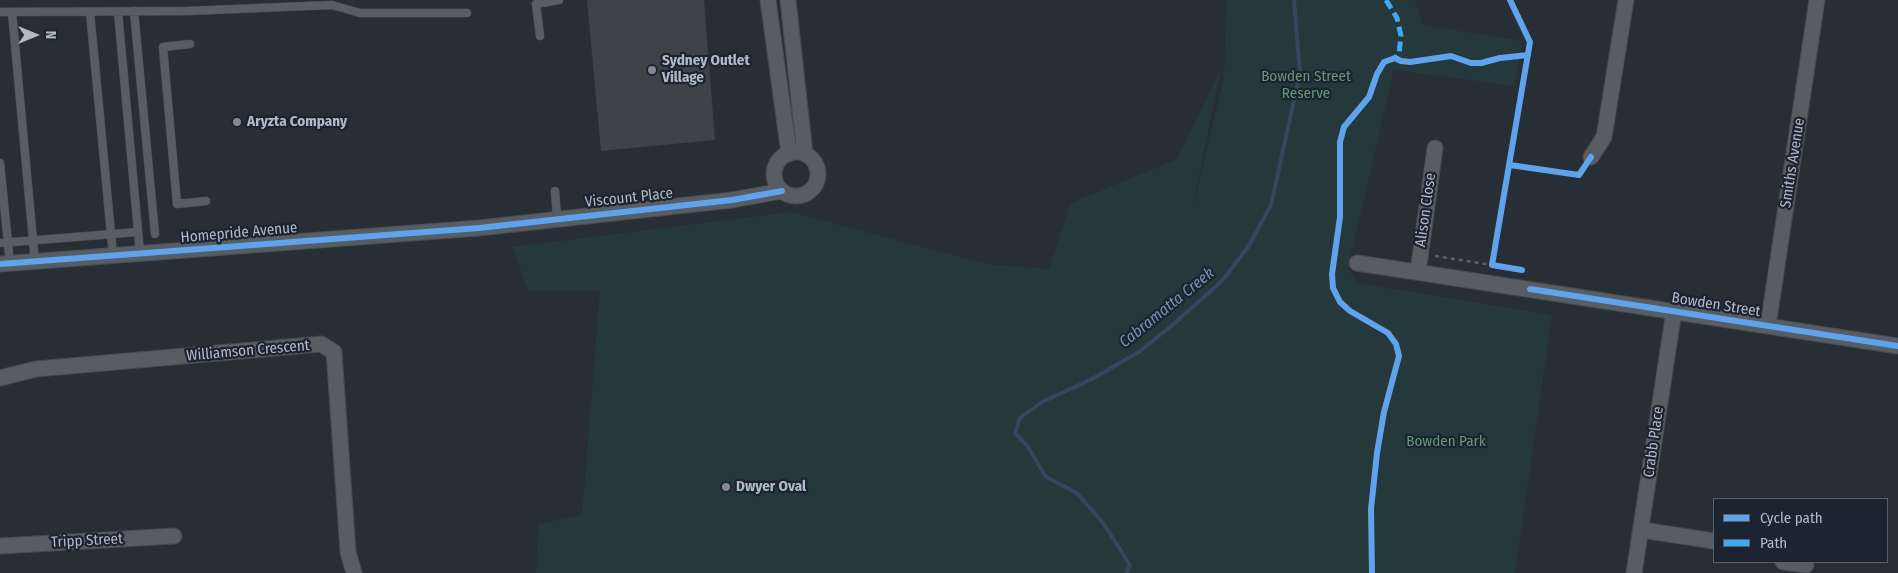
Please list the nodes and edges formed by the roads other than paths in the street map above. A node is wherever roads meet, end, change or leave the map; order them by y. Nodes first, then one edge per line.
1 (559, 0) edge
2 (768, 0) edge
3 (788, 0) edge
4 (1626, 0) edge
5 (1817, 0) edge
6 (134, 11) junction
7 (0, 12) edge
8 (12, 12) junction
9 (90, 12) junction
10 (118, 12) junction
11 (467, 13) dead end
12 (540, 36) dead end
13 (190, 44) dead end
14 (1435, 148) dead end
15 (789, 154) junction
16 (805, 154) junction
17 (1591, 157) dead end
18 (0, 163) edge
19 (555, 191) dead end
20 (782, 191) junction
21 (206, 201) dead end
22 (557, 218) junction
23 (479, 228) joint
24 (138, 232) junction
25 (112, 234) junction
26 (155, 234) dead end
27 (33, 241) junction
28 (4, 243) edge
29 (140, 253) junction
30 (113, 255) junction
31 (35, 262) junction
32 (1358, 263) dead end
33 (5, 264) edge
34 (1418, 272) junction
35 (1674, 311) junction
36 (1768, 326) junction
37 (1898, 346) edge
38 (0, 378) edge
39 (1642, 530) junction
40 (174, 536) dead end
41 (1713, 540) edge
42 (0, 546) edge
43 (1806, 565) dead end
44 (1782, 566) edge
45 (354, 573) edge
46 (1634, 573) edge

1 - 12 lane
2 - 15 street
3 - 16 street
4 - 17 street
5 - 36 street, Smiths Avenue
6 - 10 lane
6 - 11 lane
6 - 26 lane
7 - 8 lane
8 - 9 lane
8 - 27 lane
9 - 10 lane
9 - 25 lane
10 - 24 lane
13 - 21 lane
14 - 34 street, Alison Close
15 - 16 street
15 - 20 street
16 - 20 street
18 - 28 lane
19 - 22 lane
20 - 22 street, Viscount Place
22 - 23 street, Viscount Place
23 - 29 street, Homepride Avenue
24 - 25 lane
24 - 29 lane
25 - 27 lane
25 - 30 lane
27 - 28 lane
27 - 31 lane
28 - 33 lane
29 - 30 street, Homepride Avenue
30 - 31 street, Homepride Avenue
31 - 33 street, Homepride Avenue
32 - 34 street, Bowden Street
34 - 35 street, Bowden Street
35 - 36 street, Bowden Street
35 - 39 street, Crabb Place
36 - 37 street, Bowden Street
38 - 45 street, Williamson Crescent
39 - 41 street
39 - 46 street, Crabb Place
40 - 42 street, Tripp Street
43 - 44 street

